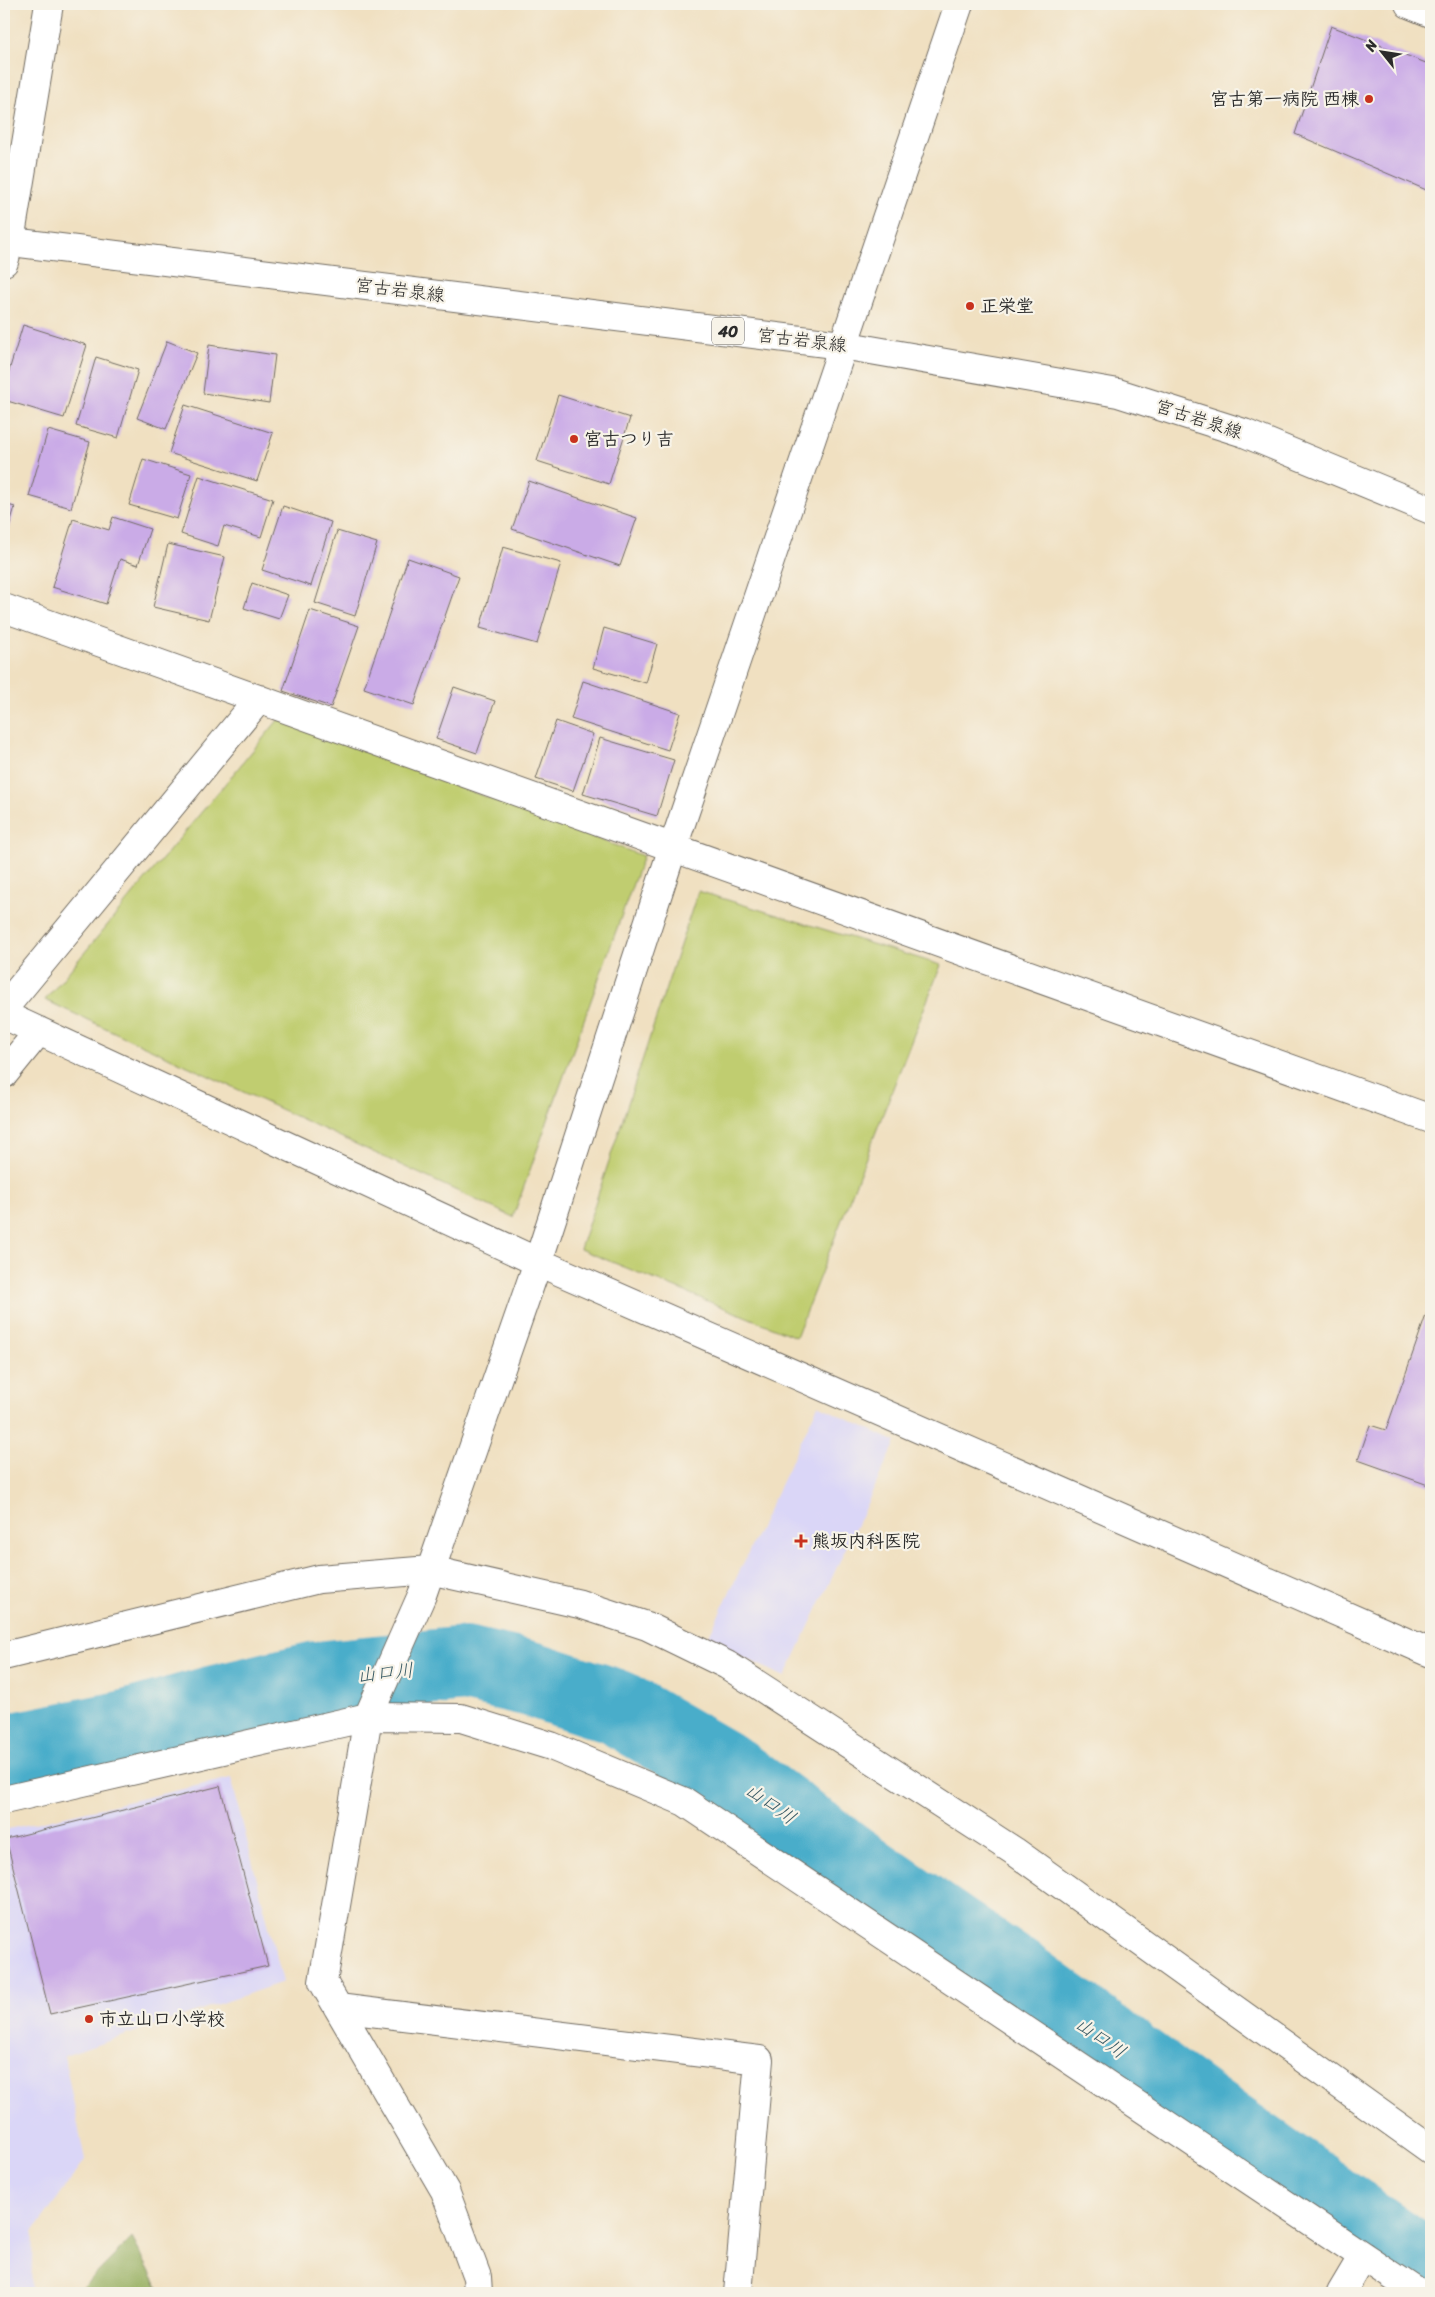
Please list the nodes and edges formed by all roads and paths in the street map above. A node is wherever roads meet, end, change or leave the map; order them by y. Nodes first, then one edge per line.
1 (49, 4) edge
2 (959, 4) edge
3 (1409, 4) edge
4 (1431, 13) edge
5 (6, 248) edge
6 (842, 345) junction
7 (1431, 510) edge
8 (4, 608) edge
9 (260, 699) junction
10 (673, 847) junction
11 (4, 1008) edge
12 (4, 1015) edge
13 (38, 1031) junction
14 (4, 1074) edge
15 (1431, 1119) edge
16 (538, 1262) junction
17 (426, 1582) junction
18 (1431, 1653) edge
19 (4, 1656) edge
20 (368, 1716) junction
21 (4, 1800) edge
22 (338, 2008) junction
23 (1431, 2150) edge
24 (1363, 2256) junction
25 (478, 2293) edge
26 (738, 2293) edge
27 (1341, 2293) edge
28 (1418, 2293) edge

1 - 5 street
2 - 6 street
3 - 4 street
5 - 6 street, 宮古岩泉線 / 40
6 - 7 street, 宮古岩泉線 / 40
6 - 10 street
8 - 9 street
9 - 10 street
9 - 11 street
10 - 15 street
10 - 16 street
12 - 13 street
13 - 14 street
13 - 16 street
16 - 17 street
16 - 18 street
17 - 19 street
17 - 20 street
17 - 23 street
20 - 21 street
20 - 22 street
20 - 24 street
22 - 25 street
22 - 26 street
24 - 27 street
24 - 28 street

